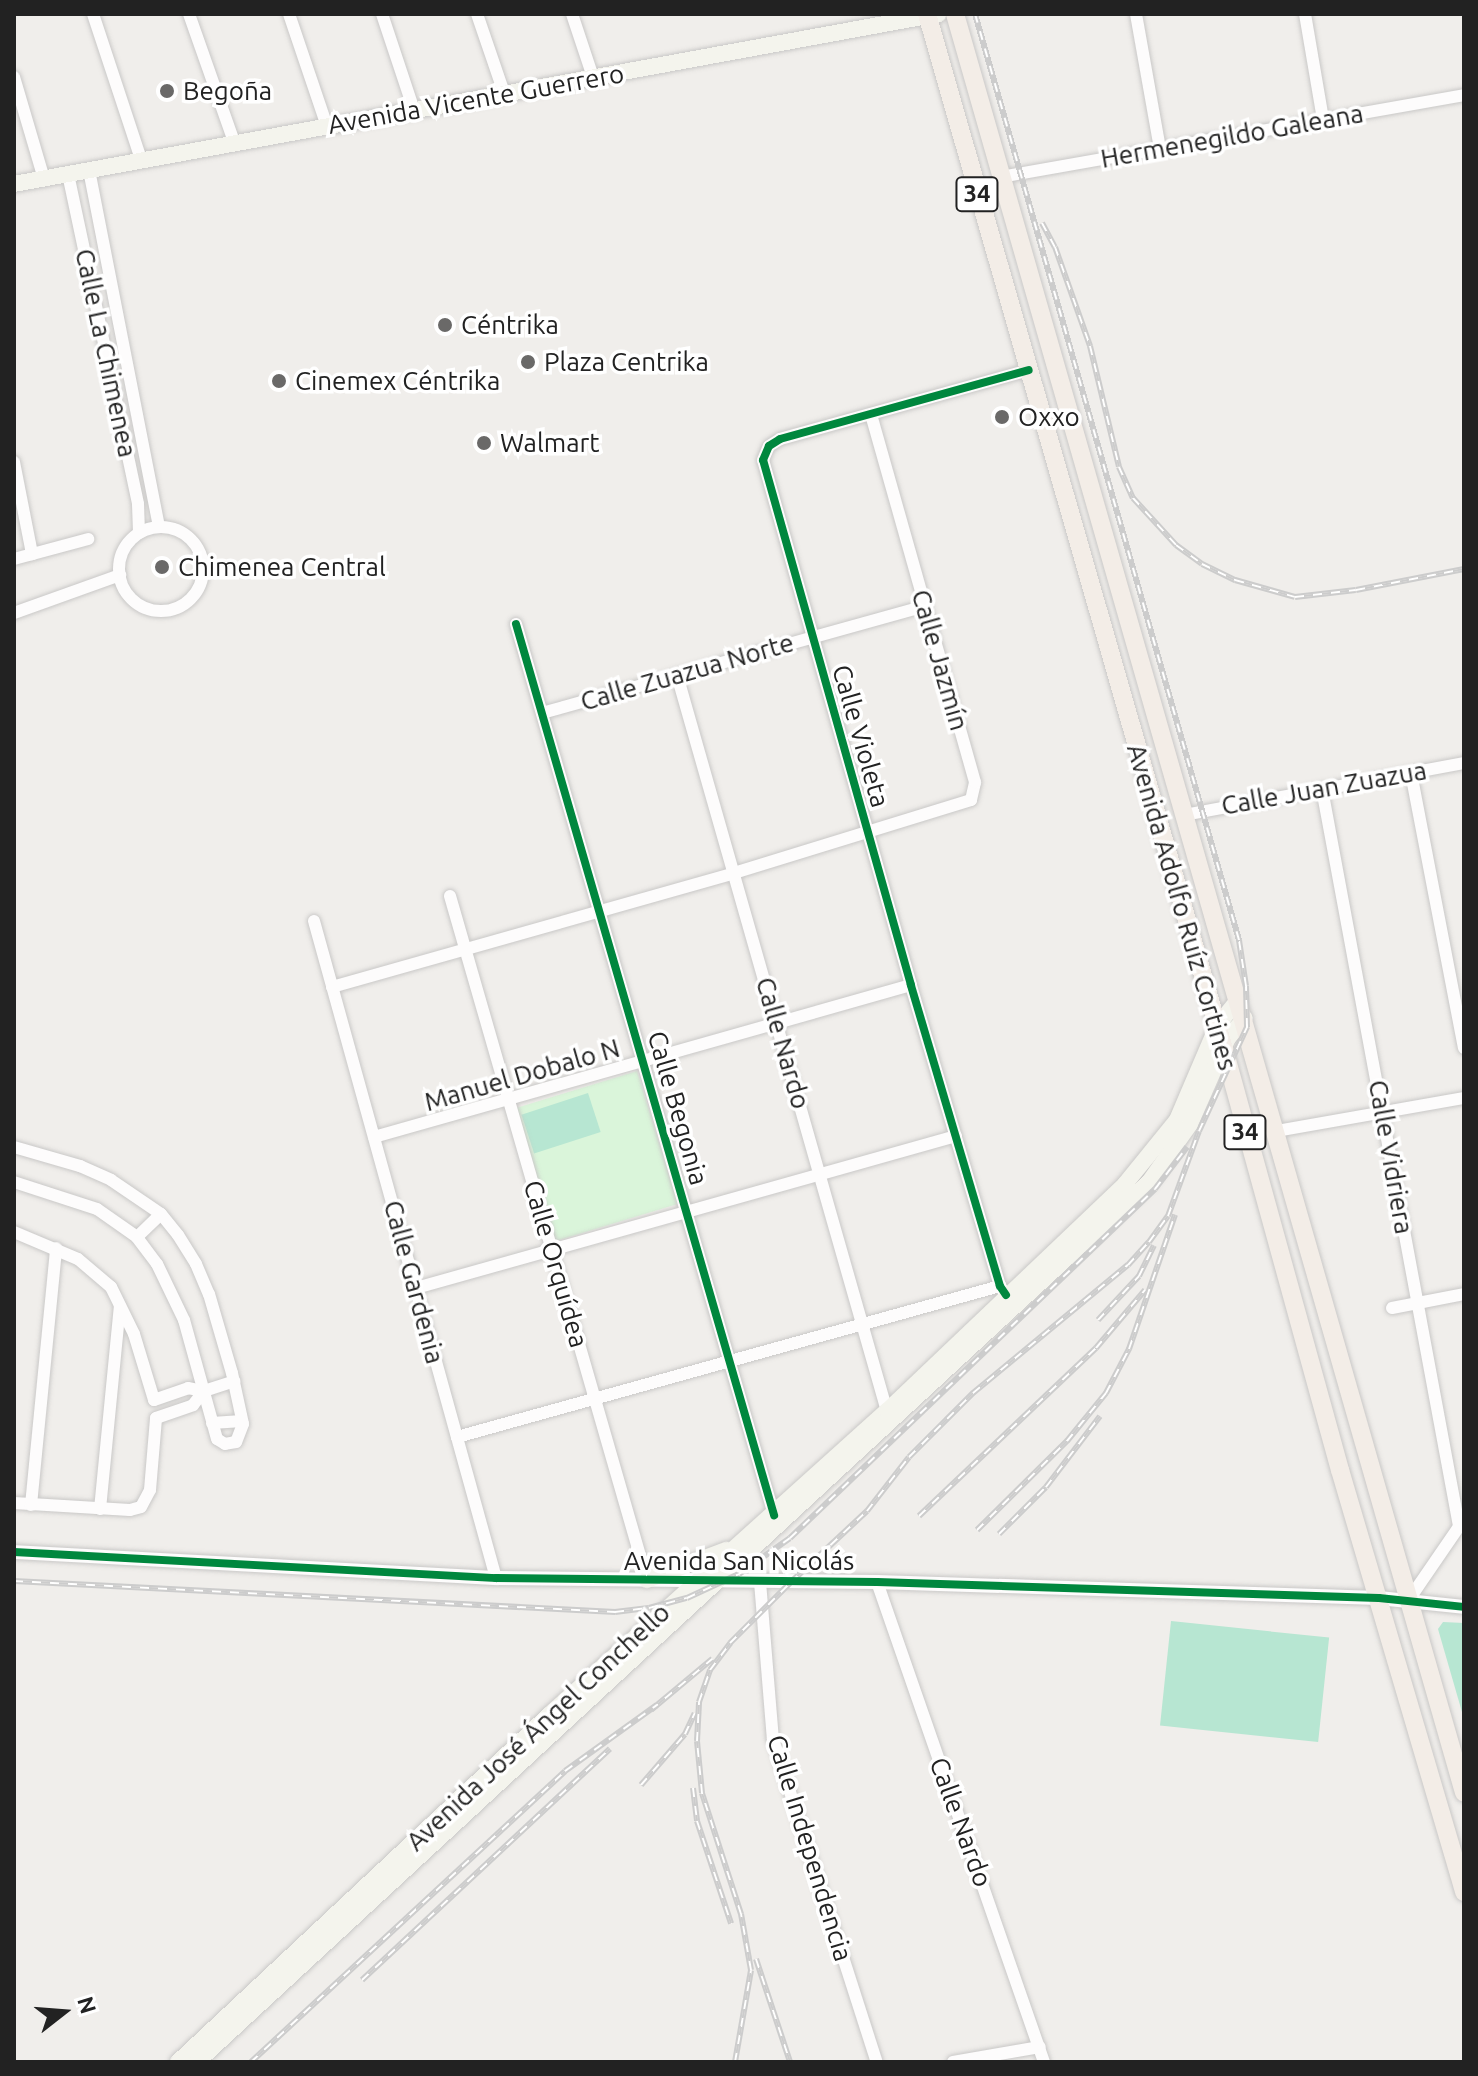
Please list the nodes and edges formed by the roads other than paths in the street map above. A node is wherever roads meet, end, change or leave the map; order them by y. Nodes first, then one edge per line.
1 (93, 14) edge
2 (189, 14) edge
3 (289, 14) edge
4 (382, 14) edge
5 (477, 14) edge
6 (572, 14) edge
7 (955, 14) edge
8 (1136, 14) edge
9 (1305, 14) edge
10 (931, 15) edge
11 (14, 77) edge
12 (593, 77) junction
13 (504, 93) junction
14 (1464, 95) edge
15 (414, 110) junction
16 (1323, 119) junction
17 (327, 126) junction
18 (234, 142) junction
19 (1160, 149) junction
20 (141, 159) junction
21 (89, 170) junction
22 (68, 174) junction
23 (1000, 177) junction
24 (44, 179) junction
25 (14, 184) edge
26 (1029, 370) junction
27 (871, 415) junction
28 (14, 462) edge
29 (159, 526) junction
30 (139, 533) junction
31 (88, 539) dead end
32 (32, 554) junction
33 (14, 559) edge
34 (120, 575) junction
35 (925, 606) junction
36 (14, 613) edge
37 (516, 624) dead end
38 (812, 637) junction
39 (677, 675) junction
40 (542, 713) junction
41 (1464, 763) edge
42 (1411, 773) junction
43 (1322, 789) junction
44 (1184, 815) junction
45 (868, 834) junction
46 (734, 873) junction
47 (450, 896) dead end
48 (1214, 910) junction
49 (599, 911) junction
50 (314, 921) dead end
51 (1186, 922) junction
52 (464, 949) junction
53 (911, 985) junction
54 (332, 987) junction
55 (1239, 999) junction
56 (1245, 1018) junction
57 (777, 1023) junction
58 (1217, 1026) junction
59 (1464, 1048) edge
60 (1224, 1049) junction
61 (644, 1061) junction
62 (1464, 1098) edge
63 (508, 1099) junction
64 (1383, 1112) junction
65 (1276, 1131) junction
66 (956, 1136) junction
67 (374, 1137) junction
68 (14, 1147) edge
69 (821, 1175) junction
70 (14, 1182) edge
71 (1291, 1189) junction
72 (1262, 1195) junction
73 (686, 1209) junction
74 (161, 1214) junction
75 (14, 1232) edge
76 (137, 1237) junction
77 (56, 1248) junction
78 (551, 1249) junction
79 (416, 1288) junction
80 (1003, 1291) junction
81 (1464, 1294) edge
82 (120, 1302) junction
83 (1418, 1303) junction
84 (1392, 1308) dead end
85 (863, 1324) junction
86 (729, 1360) junction
87 (234, 1381) junction
88 (204, 1391) junction
89 (594, 1398) junction
90 (887, 1411) junction
91 (242, 1421) junction
92 (212, 1423) junction
93 (457, 1437) junction
94 (14, 1503) edge
95 (31, 1505) junction
96 (100, 1509) junction
97 (774, 1515) junction
98 (1462, 1523) edge
99 (742, 1542) junction
100 (14, 1552) edge
101 (496, 1578) junction
102 (647, 1580) junction
103 (696, 1581) junction
104 (717, 1581) junction
105 (760, 1582) junction
106 (877, 1582) junction
107 (1379, 1598) junction
108 (1408, 1601) junction
109 (1464, 1607) edge
110 (1464, 1793) edge
111 (1464, 1892) edge
112 (1040, 2047) junction
113 (178, 2062) edge
114 (197, 2062) edge
115 (877, 2062) edge
116 (953, 2062) edge
117 (1044, 2062) edge

1 - 20 street
2 - 18 street
3 - 17 street
4 - 15 street
5 - 13 street
6 - 12 street
7 - 23 main road, Avenida Adolfo Ruíz Cortines / 34
8 - 19 street
9 - 16 street
10 - 12 main road, Avenida Vicente Guerrero
10 - 26 main road, Avenida Adolfo Ruíz Cortines / 34
11 - 24 street
12 - 13 main road, Avenida Vicente Guerrero
13 - 15 main road, Avenida Vicente Guerrero
14 - 16 street, Hermenegildo Galeana
15 - 17 main road, Avenida Vicente Guerrero
16 - 19 street, Hermenegildo Galeana
17 - 18 main road, Avenida Vicente Guerrero
18 - 20 main road, Avenida Vicente Guerrero
19 - 23 street, Hermenegildo Galeana
20 - 21 main road, Avenida Vicente Guerrero
21 - 22 main road, Avenida Vicente Guerrero
21 - 29 street
22 - 24 main road, Avenida Vicente Guerrero
22 - 30 street, Calle La Chimenea
23 - 44 main road, Avenida Adolfo Ruíz Cortines / 34
24 - 25 main road, Avenida Vicente Guerrero
26 - 27 street, Calle Violeta
26 - 51 main road, Avenida Adolfo Ruíz Cortines / 34
27 - 35 street, Calle Jazmín
27 - 38 street, Calle Violeta
28 - 32 street
29 - 30 street
29 - 34 street
30 - 34 street
31 - 32 street
32 - 33 street
34 - 36 street
35 - 38 street, Calle Zuazua Norte
35 - 45 street, Calle Jazmín
37 - 40 street, Calle Begonia
38 - 39 street, Calle Zuazua Norte
38 - 45 street, Calle Violeta
39 - 40 street, Calle Zuazua Norte
39 - 46 street, Calle Nardo
40 - 49 street, Calle Begonia
41 - 42 street, Calle Juan Zuazua
42 - 43 street, Calle Juan Zuazua
42 - 59 street
43 - 44 street, Calle Juan Zuazua
43 - 64 street, Calle Vidriera
44 - 48 main road, Avenida Adolfo Ruíz Cortines / 34
45 - 46 street
45 - 53 street, Calle Violeta
46 - 49 street
46 - 57 street, Calle Nardo
47 - 52 street, Calle Orquídea
48 - 51 main road
48 - 55 main road, Avenida Adolfo Ruíz Cortines / 34
49 - 52 street
49 - 61 street, Calle Begonia
50 - 54 street, Calle Gardenia
51 - 58 main road, Avenida Adolfo Ruíz Cortines / 34
52 - 54 street
52 - 63 street, Calle Orquídea
53 - 57 street, Manuel Dobalo N
53 - 66 street, Calle Violeta
54 - 67 street, Calle Gardenia
55 - 56 main road, Avenida Adolfo Ruíz Cortines / 34
55 - 58 main road, Avenida José Ángel Conchello
56 - 60 main road, Avenida José Ángel Conchello
56 - 65 main road, Avenida Adolfo Ruíz Cortines / 34
57 - 61 street, Manuel Dobalo N
57 - 69 street, Calle Nardo
58 - 60 main road, Avenida Adolfo Ruíz Cortines / 34
58 - 80 main road, Avenida José Ángel Conchello
60 - 72 main road, Avenida Adolfo Ruíz Cortines / 34
60 - 104 main road, Avenida José Ángel Conchello
61 - 63 street, Manuel Dobalo N
61 - 73 street, Calle Begonia
62 - 64 street
63 - 67 street, Manuel Dobalo N
63 - 78 street, Calle Orquídea
64 - 65 street
64 - 83 street, Calle Vidriera
65 - 71 main road, Avenida Adolfo Ruíz Cortines / 34
66 - 69 street
66 - 80 street, Calle Violeta
67 - 79 street, Calle Gardenia
68 - 74 street
69 - 73 street
69 - 85 street, Calle Nardo
70 - 76 street
71 - 72 main road
71 - 108 main road, Avenida Adolfo Ruíz Cortines / 34
72 - 107 main road, Avenida Adolfo Ruíz Cortines / 34
73 - 78 street
73 - 86 street, Calle Begonia
74 - 76 street
74 - 87 street
75 - 77 street
76 - 88 street
77 - 82 street
77 - 95 street
78 - 79 street
78 - 89 street, Calle Orquídea
79 - 93 street, Calle Gardenia
80 - 85 street
80 - 90 main road, Avenida José Ángel Conchello
81 - 83 street
82 - 88 street
82 - 96 street
83 - 84 street
83 - 98 street, Calle Vidriera
85 - 86 street
85 - 90 street, Calle Nardo
86 - 89 street
86 - 97 street, Calle Begonia
87 - 88 street
87 - 91 street
88 - 92 street
88 - 96 street
89 - 93 street
89 - 102 street, Calle Orquídea
90 - 97 main road, Avenida José Ángel Conchello
91 - 92 street
91 - 92 street
93 - 101 street, Calle Gardenia
94 - 95 street
95 - 96 street
97 - 99 main road, Avenida José Ángel Conchello
98 - 108 street
99 - 102 main road
99 - 103 main road, Avenida José Ángel Conchello
100 - 101 street, Avenida San Nicolás
101 - 102 street, Avenida San Nicolás
102 - 103 street, Avenida San Nicolás
103 - 104 street, Avenida San Nicolás
103 - 113 main road, Avenida José Ángel Conchello
104 - 105 street, Avenida San Nicolás
104 - 114 main road, Avenida José Ángel Conchello
105 - 106 street, Avenida San Nicolás
105 - 115 street, Calle Independencia
106 - 107 street, Avenida San Nicolás
106 - 112 street, Calle Nardo
107 - 108 street, Avenida San Nicolás
107 - 111 main road, Avenida Adolfo Ruíz Cortines / 34
108 - 109 street, Avenida San Nicolás
108 - 110 main road, Avenida Adolfo Ruíz Cortines / 34
112 - 116 street
112 - 117 street, Calle Nardo

